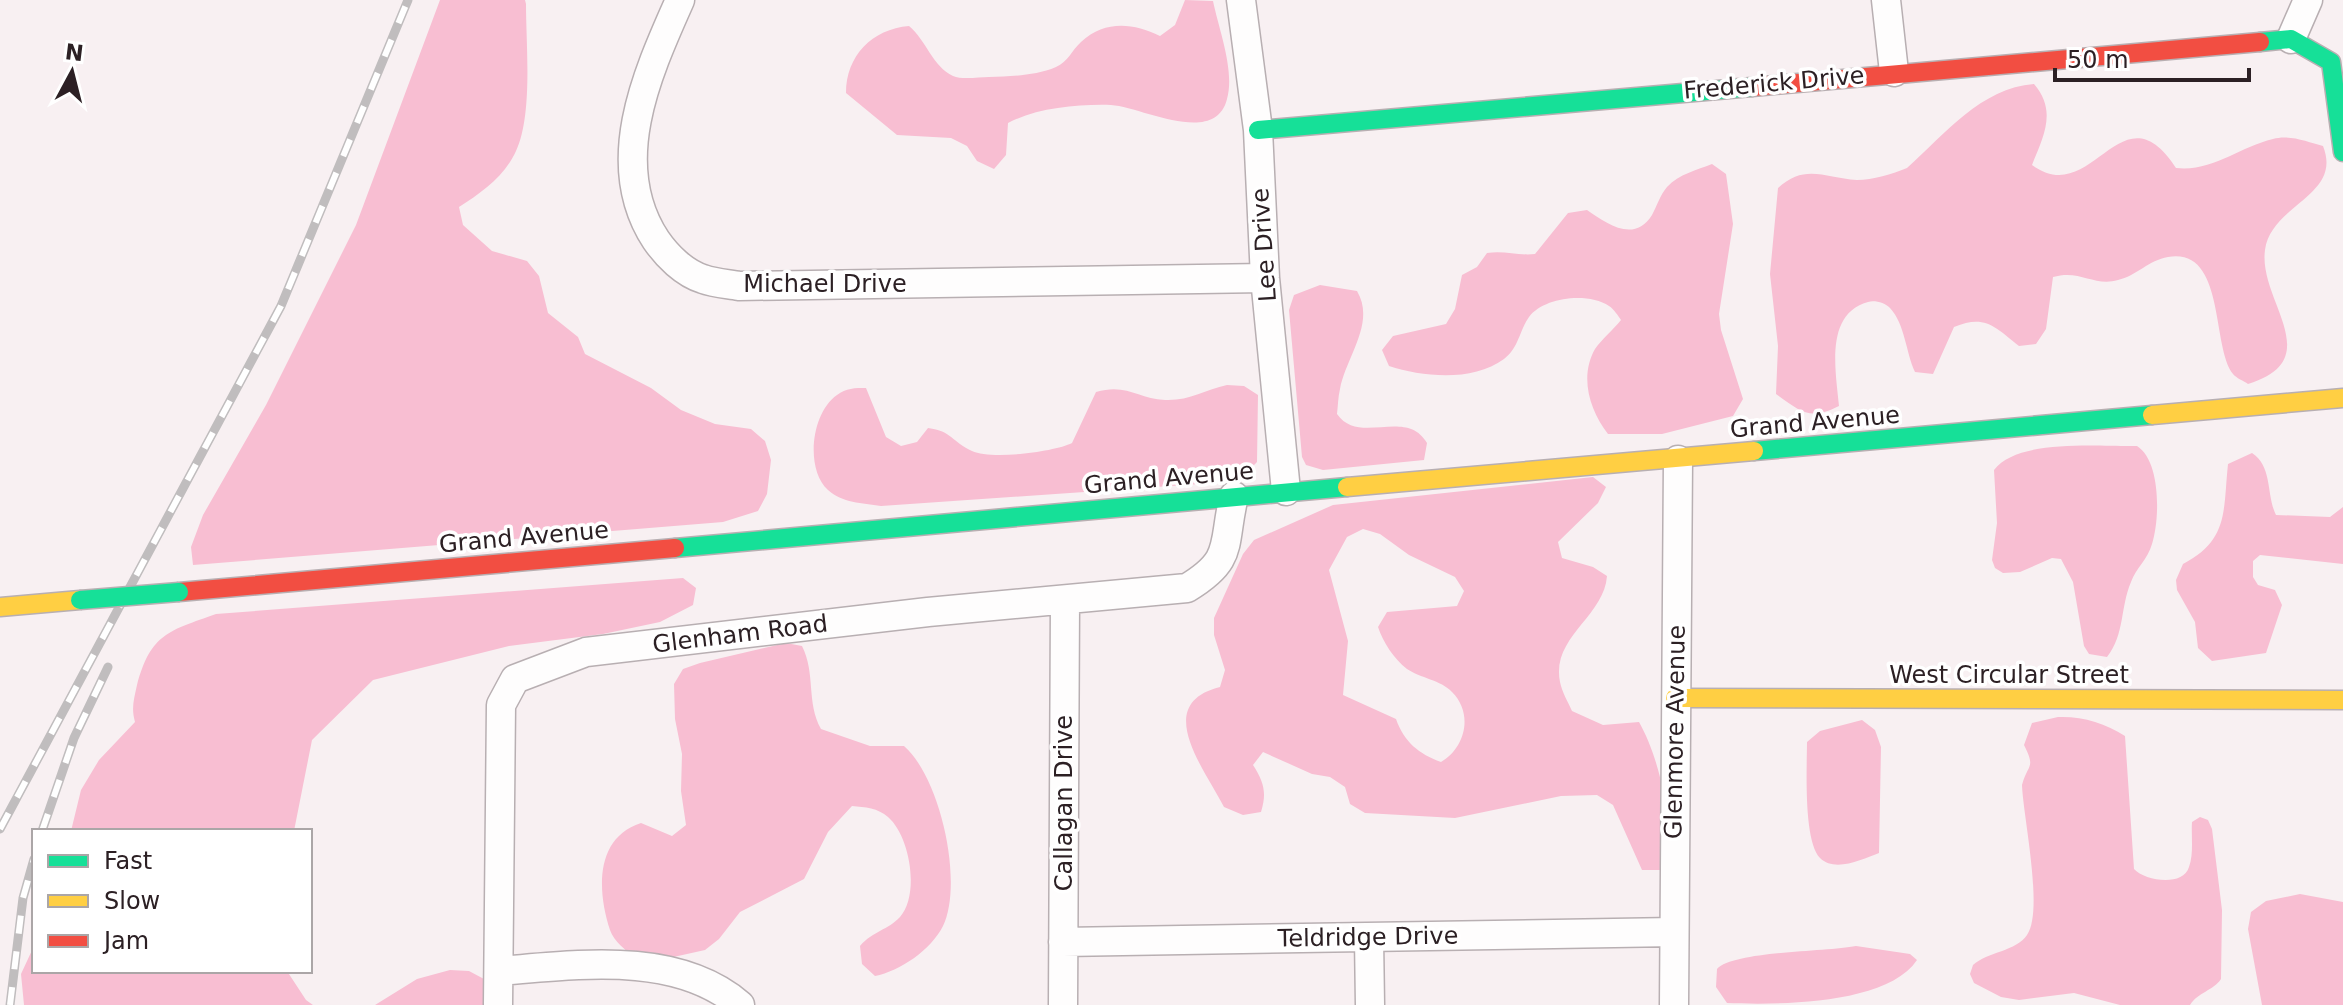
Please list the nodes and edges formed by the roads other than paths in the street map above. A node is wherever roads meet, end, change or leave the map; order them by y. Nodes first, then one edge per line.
1 (680, 0) edge
2 (1241, 0) edge
3 (1886, 0) edge
4 (2308, 0) edge
5 (2291, 39) junction
6 (2337, 51) edge
7 (1894, 72) junction
8 (1258, 130) junction
9 (2343, 152) edge
10 (1265, 278) junction
11 (2343, 398) edge
12 (1678, 460) junction
13 (1286, 491) junction
14 (1234, 496) junction
15 (1065, 601) junction
16 (0, 607) edge
17 (1675, 698) junction
18 (2343, 700) edge
19 (1674, 932) junction
20 (1369, 938) junction
21 (1063, 942) junction
22 (499, 971) junction
23 (498, 1005) edge
24 (740, 1005) edge
25 (1063, 1005) edge
26 (1370, 1005) edge
27 (1674, 1005) edge

1 - 10 street, Michael Drive
2 - 8 street, Lee Drive
3 - 7 street
4 - 5 street
5 - 6 street
5 - 7 street, Frederick Drive
6 - 9 street
7 - 8 street, Frederick Drive
8 - 10 street, Lee Drive
10 - 13 street, Lee Drive
11 - 12 street, Grand Avenue
12 - 13 street, Grand Avenue
12 - 17 street, Glenmore Avenue
13 - 14 street, Grand Avenue
14 - 15 street, Glenham Road
14 - 16 street, Grand Avenue, bridge
15 - 21 street, Callagan Drive
15 - 22 street, Glenham Road
17 - 18 street, West Circular Street
17 - 19 street, Glenmore Avenue
19 - 20 street, Teldridge Drive
19 - 27 street, Glenmore Avenue
20 - 21 street, Teldridge Drive
20 - 26 street
21 - 25 street, Callagan Drive
22 - 23 street, Glenham Road
22 - 24 street

